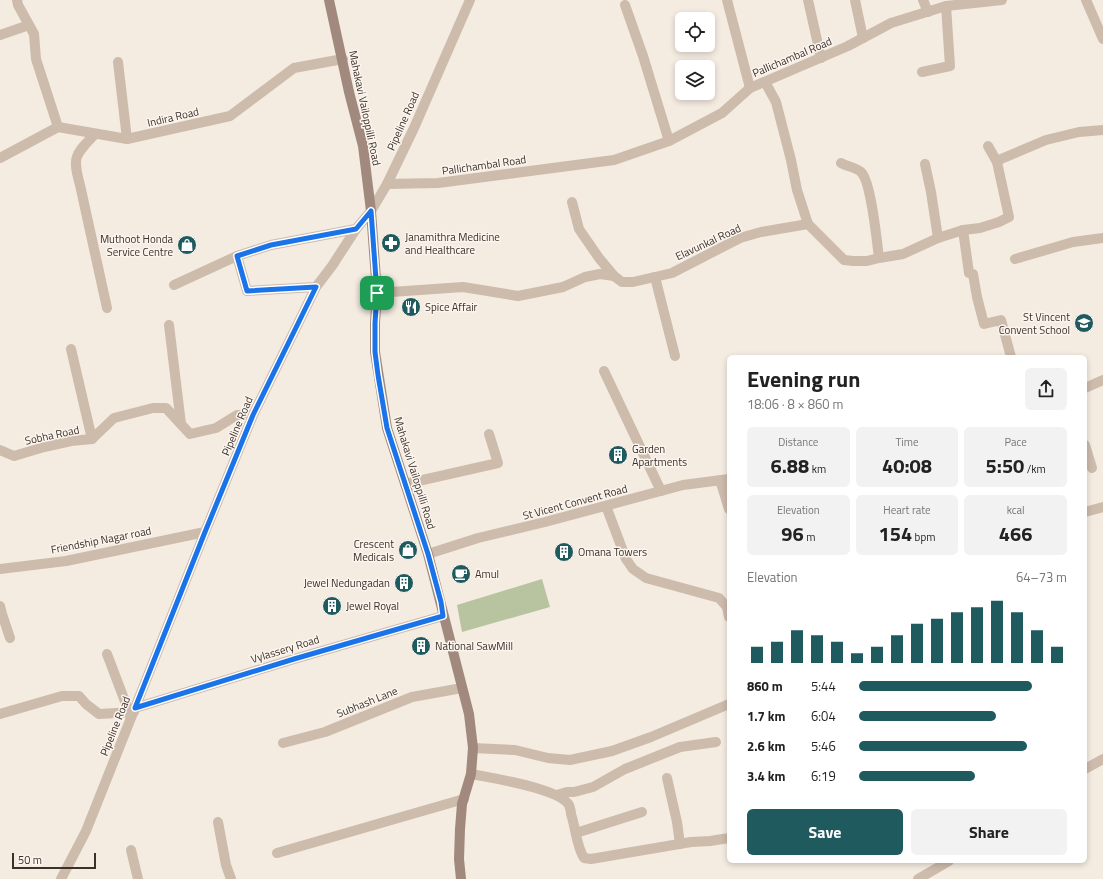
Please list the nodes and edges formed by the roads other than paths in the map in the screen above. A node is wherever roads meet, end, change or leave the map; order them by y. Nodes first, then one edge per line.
1 (17, 0) edge
2 (330, 0) edge
3 (470, 0) edge
4 (727, 0) edge
5 (808, 0) edge
6 (855, 0) edge
7 (923, 0) edge
8 (1002, 0) edge
9 (1086, 0) edge
10 (625, 5) dead end
11 (946, 6) junction
12 (928, 12) junction
13 (29, 25) junction
14 (0, 35) edge
15 (863, 38) junction
16 (1103, 39) edge
17 (821, 58) junction
18 (343, 59) junction
19 (118, 62) dead end
20 (922, 72) dead end
21 (765, 82) junction
22 (750, 88) junction
23 (58, 127) junction
24 (1103, 130) edge
25 (95, 134) junction
26 (127, 139) junction
27 (669, 141) junction
28 (988, 146) dead end
29 (0, 158) edge
30 (997, 162) junction
31 (841, 163) dead end
32 (925, 164) dead end
33 (387, 184) junction
34 (572, 202) dead end
35 (371, 211) junction
36 (808, 224) junction
37 (356, 229) junction
38 (963, 230) junction
39 (938, 238) junction
40 (1103, 238) edge
41 (237, 256) junction
42 (879, 258) junction
43 (1015, 259) dead end
44 (614, 276) junction
45 (654, 277) junction
46 (174, 284) dead end
47 (316, 287) junction
48 (377, 293) junction
49 (107, 308) dead end
50 (169, 325) dead end
51 (71, 349) dead end
52 (1010, 355) edge
53 (675, 356) dead end
54 (604, 371) dead end
55 (1103, 380) edge
56 (1087, 387) edge
57 (253, 415) junction
58 (181, 424) junction
59 (489, 434) dead end
60 (92, 439) junction
61 (0, 450) edge
62 (1087, 452) edge
63 (1092, 468) dead end
64 (724, 480) edge
65 (405, 484) junction
66 (661, 491) junction
67 (727, 497) edge
68 (606, 506) junction
69 (1103, 507) edge
70 (1087, 511) edge
71 (205, 532) junction
72 (428, 554) junction
73 (0, 569) edge
74 (727, 607) edge
75 (1, 612) edge
76 (443, 616) junction
77 (10, 638) dead end
78 (108, 654) dead end
79 (462, 688) junction
80 (727, 705) edge
81 (133, 711) junction
82 (0, 714) edge
83 (716, 742) dead end
84 (283, 743) dead end
85 (473, 748) junction
86 (1103, 759) edge
87 (1087, 768) edge
88 (471, 774) junction
89 (667, 778) dead end
90 (557, 795) junction
91 (464, 799) junction
92 (642, 812) dead end
93 (218, 822) dead end
94 (576, 833) junction
95 (727, 838) edge
96 (680, 844) junction
97 (131, 850) dead end
98 (277, 853) dead end
99 (946, 863) edge
100 (61, 879) edge
101 (138, 879) edge
102 (231, 879) edge
103 (461, 879) edge
104 (918, 879) edge

1 - 13 street
2 - 18 main road, Mahakavi Vailoppilli Road
3 - 33 street, Pipeline Road
4 - 22 street
5 - 17 street
6 - 15 street
7 - 12 street
8 - 11 street, Pallichambal Road
9 - 16 street
10 - 27 street
11 - 12 street, Pallichambal Road
11 - 20 street
12 - 15 street, Pallichambal Road
13 - 14 street
13 - 23 street
15 - 17 street, Pallichambal Road
17 - 21 street, Pallichambal Road
18 - 26 street, Indira Road
18 - 35 main road, Mahakavi Vailoppilli Road
19 - 26 street
21 - 22 street, Pallichambal Road
21 - 36 street
22 - 27 street, Pallichambal Road
23 - 25 street, Indira Road
23 - 29 street
24 - 30 street
25 - 26 street, Indira Road
25 - 49 street
27 - 33 street, Pallichambal Road
28 - 30 street
30 - 38 street
31 - 42 street
32 - 39 street
33 - 35 street, Pipeline Road
34 - 44 street
35 - 37 street, Pipeline Road
35 - 48 main road, Mahakavi Vailoppilli Road
36 - 42 street
36 - 45 street, Elavunkal Road
37 - 41 street
37 - 47 street, Pipeline Road
38 - 39 street
38 - 52 street
39 - 42 street
40 - 43 street
41 - 46 street
41 - 47 street
44 - 45 street, Elavunkal Road
44 - 48 street, Elavunkal Road
45 - 53 street
47 - 57 street, Pipeline Road
48 - 65 main road, Mahakavi Vailoppilli Road
50 - 58 street
51 - 60 street
54 - 66 street
55 - 56 street
57 - 58 street, Sobha Road
57 - 71 street, Pipeline Road
58 - 60 street, Sobha Road
59 - 65 street
60 - 61 street, Sobha Road
62 - 63 street
64 - 66 street, St Vicent Convent Road
64 - 67 street
65 - 72 main road, Mahakavi Vailoppilli Road
66 - 68 street, St Vicent Convent Road
68 - 72 street, St Vicent Convent Road
68 - 74 street
69 - 70 street
71 - 73 street, Friendship Nagar road
71 - 81 street, Pipeline Road
72 - 76 main road, Mahakavi Vailoppilli Road
75 - 77 street
76 - 79 main road, Mahakavi Vailoppilli Road
76 - 81 street, Vylassery Road
78 - 81 street
79 - 84 street, Subhash Lane
79 - 85 main road, Mahakavi Vailoppilli Road
80 - 85 street
81 - 82 street, Vylassery Road
81 - 100 street, Pipeline Road
83 - 90 street
85 - 88 main road, Mahakavi Vailoppilli Road
86 - 87 street
88 - 90 street
88 - 91 main road, Mahakavi Vailoppilli Road
89 - 96 street
90 - 94 street
91 - 98 street
91 - 103 main road, Mahakavi Vailoppilli Road
92 - 94 street
93 - 102 street
94 - 96 street
95 - 96 street
97 - 101 street
99 - 104 street

